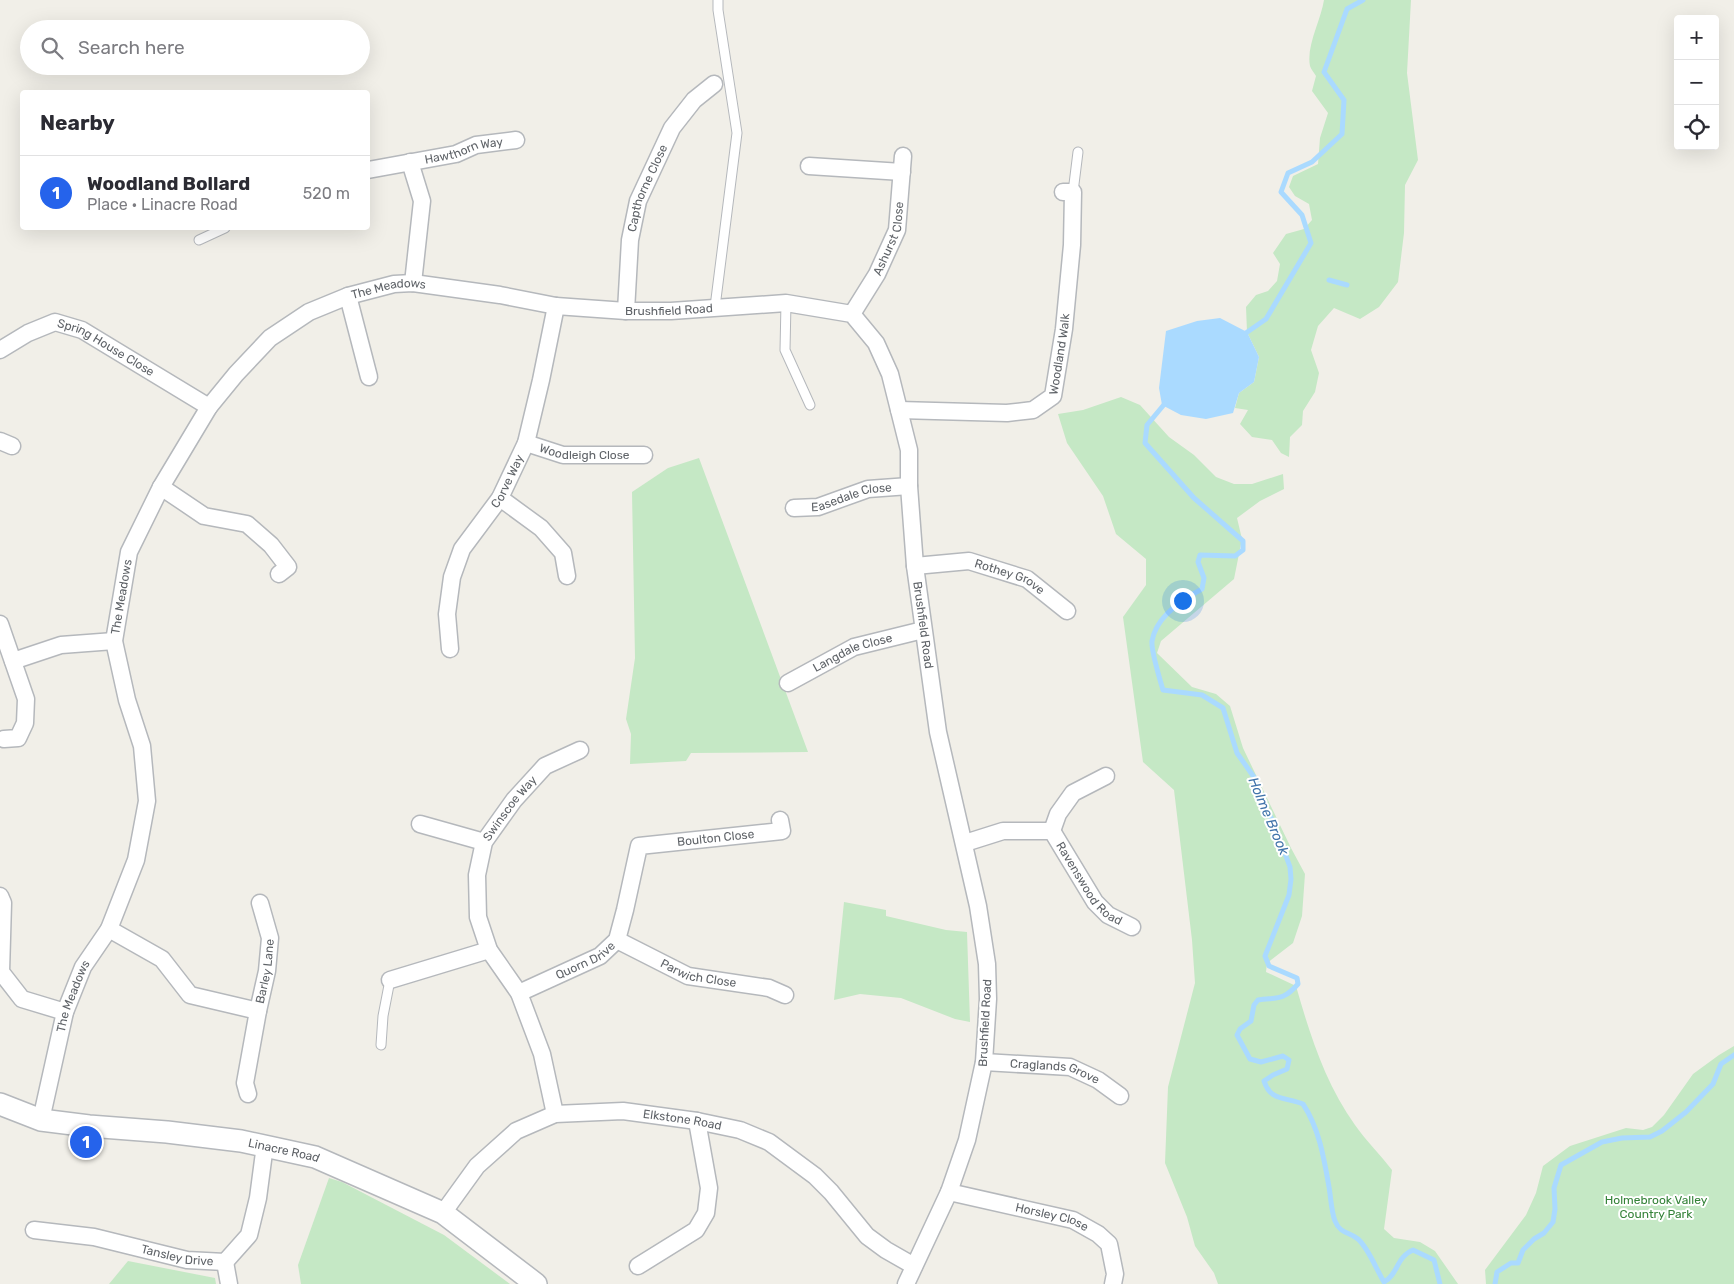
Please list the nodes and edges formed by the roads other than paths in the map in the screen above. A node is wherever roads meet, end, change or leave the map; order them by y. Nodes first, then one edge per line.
1 (718, 0) edge
2 (714, 84) dead end
3 (516, 140) dead end
4 (1078, 152) dead end
5 (410, 162) junction
6 (809, 166) dead end
7 (370, 170) edge
8 (1068, 192) joint
9 (221, 230) edge
10 (199, 240) dead end
11 (413, 283) junction
12 (500, 295) joint
13 (348, 296) junction
14 (786, 303) junction
15 (556, 306) junction
16 (715, 308) junction
17 (626, 311) junction
18 (852, 314) junction
19 (0, 350) edge
20 (369, 377) dead end
21 (810, 405) dead end
22 (209, 408) junction
23 (899, 410) junction
24 (526, 443) junction
25 (644, 455) dead end
26 (161, 486) junction
27 (909, 486) junction
28 (500, 498) junction
29 (794, 508) dead end
30 (915, 566) junction
31 (279, 574) dead end
32 (567, 576) dead end
33 (1067, 611) dead end
34 (0, 624) edge
35 (923, 630) junction
36 (114, 641) junction
37 (450, 649) dead end
38 (13, 661) junction
39 (788, 683) dead end
40 (4, 739) dead end
41 (580, 750) dead end
42 (1106, 776) dead end
43 (780, 820) dead end
44 (420, 824) dead end
45 (1052, 831) junction
46 (484, 842) junction
47 (964, 843) junction
48 (639, 846) joint
49 (0, 896) edge
50 (260, 902) dead end
51 (1132, 927) dead end
52 (109, 929) junction
53 (617, 940) junction
54 (488, 950) junction
55 (390, 980) joint
56 (519, 993) junction
57 (785, 995) dead end
58 (258, 1011) junction
59 (65, 1012) junction
60 (381, 1045) dead end
61 (984, 1062) junction
62 (248, 1094) dead end
63 (1120, 1096) dead end
64 (0, 1104) edge
65 (555, 1114) junction
66 (41, 1120) junction
67 (697, 1121) junction
68 (265, 1145) junction
69 (949, 1192) junction
70 (443, 1213) junction
71 (34, 1230) dead end
72 (225, 1262) junction
73 (638, 1266) dead end
74 (914, 1266) junction
75 (229, 1284) edge
76 (536, 1284) edge
77 (906, 1284) edge
78 (1113, 1284) edge

1 - 16 lane
2 - 17 street, Capthorne Close
3 - 5 street, Hawthorn Way
4 - 8 lane
5 - 7 street, Hawthorn Way
5 - 11 street, Hawthorn Way
6 - 18 street, Ashurst Close
8 - 23 street, Woodland Walk
9 - 10 lane
11 - 12 street, The Meadows
11 - 13 street, The Meadows
12 - 15 street, Brushfield Road
13 - 20 street
13 - 22 street, The Meadows
14 - 16 street, Brushfield Road
14 - 18 street, Brushfield Road
14 - 21 lane
15 - 17 street, Brushfield Road
15 - 24 street, Corve Way
16 - 17 street, Brushfield Road
18 - 23 street, Brushfield Road
19 - 22 street, Spring House Close
22 - 26 street, The Meadows
23 - 27 street, Brushfield Road
24 - 25 street, Woodleigh Close
24 - 28 street, Corve Way
26 - 31 street
26 - 36 street, The Meadows
27 - 29 street, Easedale Close
27 - 30 street, Brushfield Road
28 - 32 street
28 - 37 street, Corve Way
30 - 33 street, Rothey Grove
30 - 35 street, Brushfield Road
34 - 38 street
35 - 39 street, Langdale Close
35 - 47 street, Brushfield Road
36 - 38 street
36 - 52 street, The Meadows
38 - 40 street
41 - 46 street, Swinscoe Way
42 - 45 street
43 - 48 street, Boulton Close
44 - 46 street
45 - 47 street, Ravenswood Road
45 - 51 street, Ravenswood Road
46 - 54 street, Swinscoe Way
47 - 61 street, Brushfield Road
48 - 53 street, Quorn Drive
49 - 59 street
50 - 58 street, Barley Lane
52 - 58 street, Barley Lane
52 - 59 street, The Meadows
53 - 56 street, Quorn Drive
53 - 57 street, Parwich Close
54 - 55 street
54 - 56 street, Swinscoe Way
55 - 60 lane
56 - 65 street, Swinscoe Way
58 - 62 street, Barley Lane
59 - 66 street, The Meadows
61 - 63 street, Craglands Grove
61 - 69 street, Brushfield Road
64 - 66 street, Linacre Road
65 - 67 street, Elkstone Road
65 - 70 street, Elkstone Road
66 - 68 street, Linacre Road
67 - 73 street
67 - 74 street, Elkstone Road
68 - 70 street, Linacre Road
68 - 72 street, Tansley Drive
69 - 74 street, Brushfield Road
69 - 78 street, Horsley Close
70 - 76 street, Linacre Road
71 - 72 street, Tansley Drive
72 - 75 street
74 - 77 street, Brushfield Road

